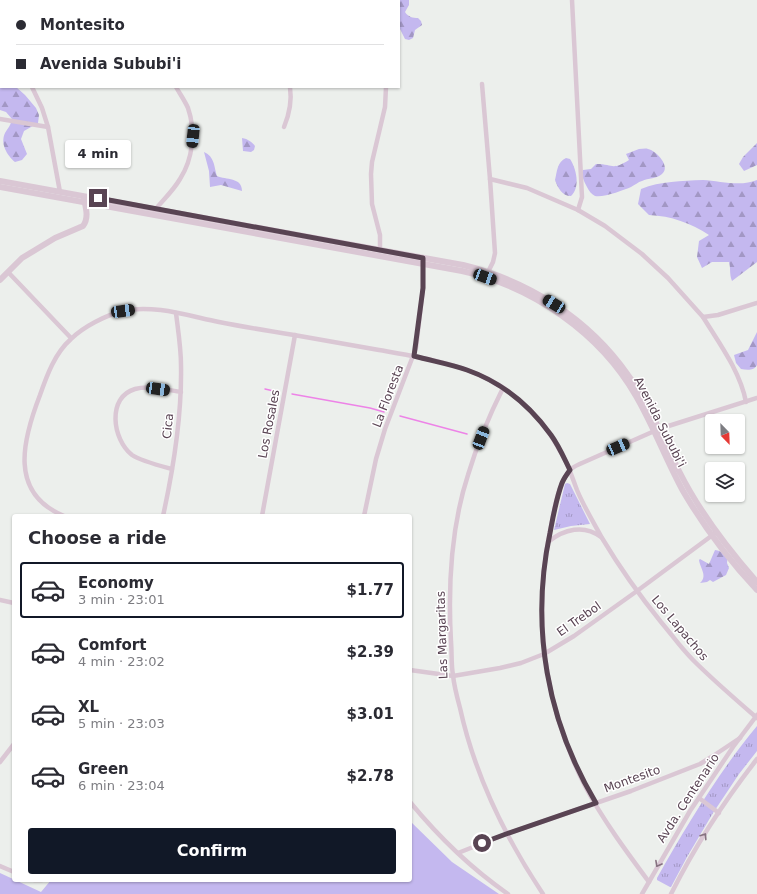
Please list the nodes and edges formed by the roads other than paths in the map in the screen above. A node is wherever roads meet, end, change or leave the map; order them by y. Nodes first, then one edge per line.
1 (572, 0) edge
2 (482, 84) dead end
3 (32, 88) edge
4 (177, 88) edge
5 (290, 88) edge
6 (386, 88) edge
7 (0, 119) edge
8 (48, 127) junction
9 (284, 128) dead end
10 (490, 179) junction
11 (0, 181) edge
12 (0, 187) edge
13 (60, 192) junction
14 (84, 199) junction
15 (578, 210) junction
16 (154, 212) junction
17 (380, 250) junction
18 (423, 261) junction
19 (8, 272) junction
20 (486, 274) junction
21 (0, 280) edge
22 (757, 303) edge
23 (176, 313) junction
24 (703, 317) junction
25 (295, 335) junction
26 (71, 338) junction
27 (414, 356) junction
28 (502, 388) junction
29 (181, 392) junction
30 (757, 398) edge
31 (746, 402) junction
32 (657, 430) junction
33 (172, 470) junction
34 (570, 470) junction
35 (60, 514) edge
36 (163, 514) edge
37 (262, 514) edge
38 (364, 514) edge
39 (714, 534) junction
40 (603, 538) junction
41 (548, 542) junction
42 (757, 582) edge
43 (757, 590) edge
44 (637, 591) junction
45 (0, 600) edge
46 (12, 603) edge
47 (544, 654) junction
48 (412, 670) edge
49 (453, 676) junction
50 (757, 717) edge
51 (740, 738) junction
52 (12, 747) edge
53 (757, 759) edge
54 (0, 762) edge
55 (699, 798) junction
56 (596, 803) junction
57 (412, 804) edge
58 (719, 813) junction
59 (506, 834) junction
60 (458, 853) junction
61 (0, 866) edge
62 (12, 871) edge
63 (648, 882) junction
64 (508, 894) edge
65 (543, 894) edge
66 (642, 894) edge
67 (671, 894) edge

1 - 15 street
2 - 10 street
3 - 8 street
4 - 16 street
5 - 9 street
6 - 17 street
7 - 8 street
8 - 13 street
10 - 15 street
10 - 20 street
11 - 13 street, Avenida Sububi'i
12 - 14 street, Avenida Sububi'i
13 - 14 street, Avenida Sububi'i
14 - 16 street, Avenida Sububi'i
14 - 19 street
15 - 24 street
16 - 17 street, Avenida Sububi'i
16 - 18 street, Avenida Sububi'i
17 - 18 street, Avenida Sububi'i
18 - 20 street, Avenida Sububi'i
18 - 27 street, La Floresta
19 - 21 street
19 - 26 street
20 - 32 street, Avenida Sububi'i
22 - 24 street
23 - 25 street, Los Lapachos
23 - 26 street, Los Lapachos
23 - 29 street, Cica
24 - 31 street
25 - 27 street, Los Lapachos
25 - 37 street, Los Rosales
26 - 35 street, Los Lapachos
27 - 28 street, Los Lapachos
27 - 38 street, La Floresta
28 - 34 street, Los Lapachos
28 - 49 street, Las Margaritas
29 - 33 street, Cica
29 - 33 street
30 - 31 street
31 - 32 street
32 - 34 street
32 - 39 street, Avenida Sububi'i
33 - 36 street, Cica
34 - 40 street, Los Lapachos
34 - 41 street
39 - 42 street, Avenida Sububi'i
39 - 43 street, Avenida Sububi'i
39 - 44 street, El Trebol
40 - 41 street
40 - 44 street, Los Lapachos
41 - 47 street
44 - 47 street, El Trebol
44 - 50 street, Los Lapachos
45 - 46 street
47 - 49 street, El Trebol
47 - 56 street
48 - 49 street, El Trebol
49 - 59 street, Las Margaritas
50 - 51 street, Avda. Centenario
51 - 55 street, Avda. Centenario
51 - 56 street, Montesito
52 - 54 street
53 - 58 street
55 - 58 street
55 -> 63 street, Avda. Centenario
56 - 59 street, Montesito
56 - 63 street
57 - 60 street
67 -> 58 street
59 - 60 street, Montesito
59 - 65 street, Las Margaritas
60 - 64 street
61 - 62 street
63 - 66 street, Avda. Centenario

